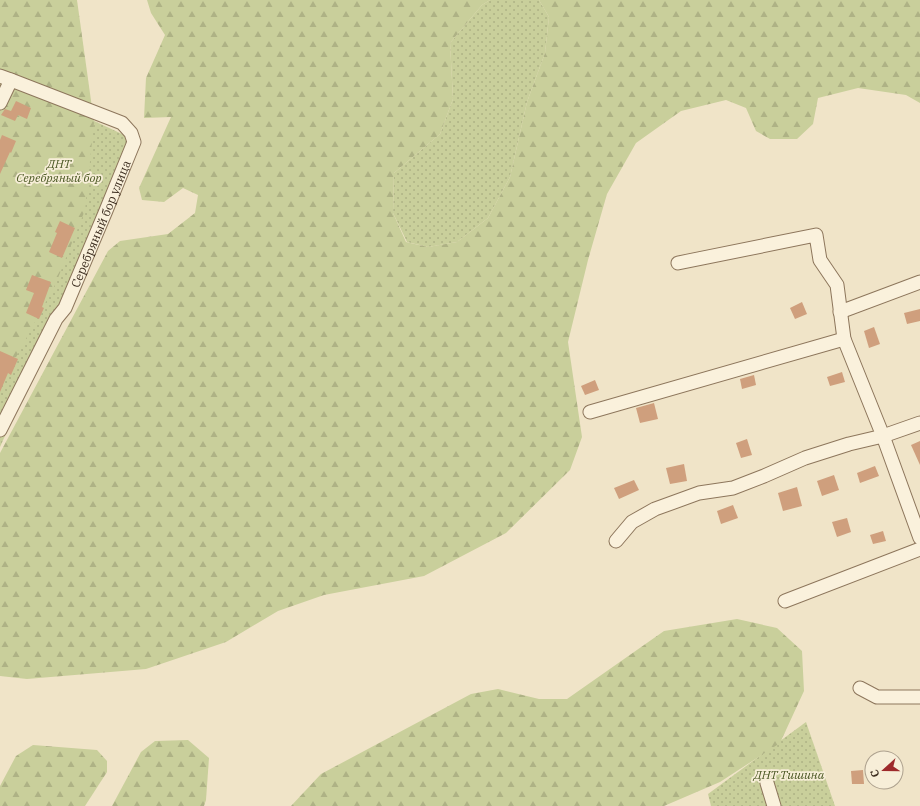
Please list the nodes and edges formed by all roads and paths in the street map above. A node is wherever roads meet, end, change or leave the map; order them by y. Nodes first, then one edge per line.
1 (5, 78) edge
2 (0, 103) edge
3 (678, 263) dead end
4 (920, 282) edge
5 (840, 312) junction
6 (844, 339) junction
7 (590, 412) dead end
8 (920, 423) edge
9 (0, 430) edge
10 (883, 436) junction
11 (920, 538) edge
12 (616, 541) dead end
13 (920, 549) edge
14 (785, 601) dead end
15 (860, 688) dead end
16 (920, 697) edge
17 (767, 783) dead end
18 (774, 806) edge

1 - 2 street, Серебряный бор улица
1 - 9 street, Серебряный бор улица
3 - 5 street
4 - 5 street
5 - 6 street
6 - 7 street
6 - 10 street
8 - 10 street
10 - 11 street
10 - 12 street
13 - 14 street
15 - 16 street
17 - 18 street

